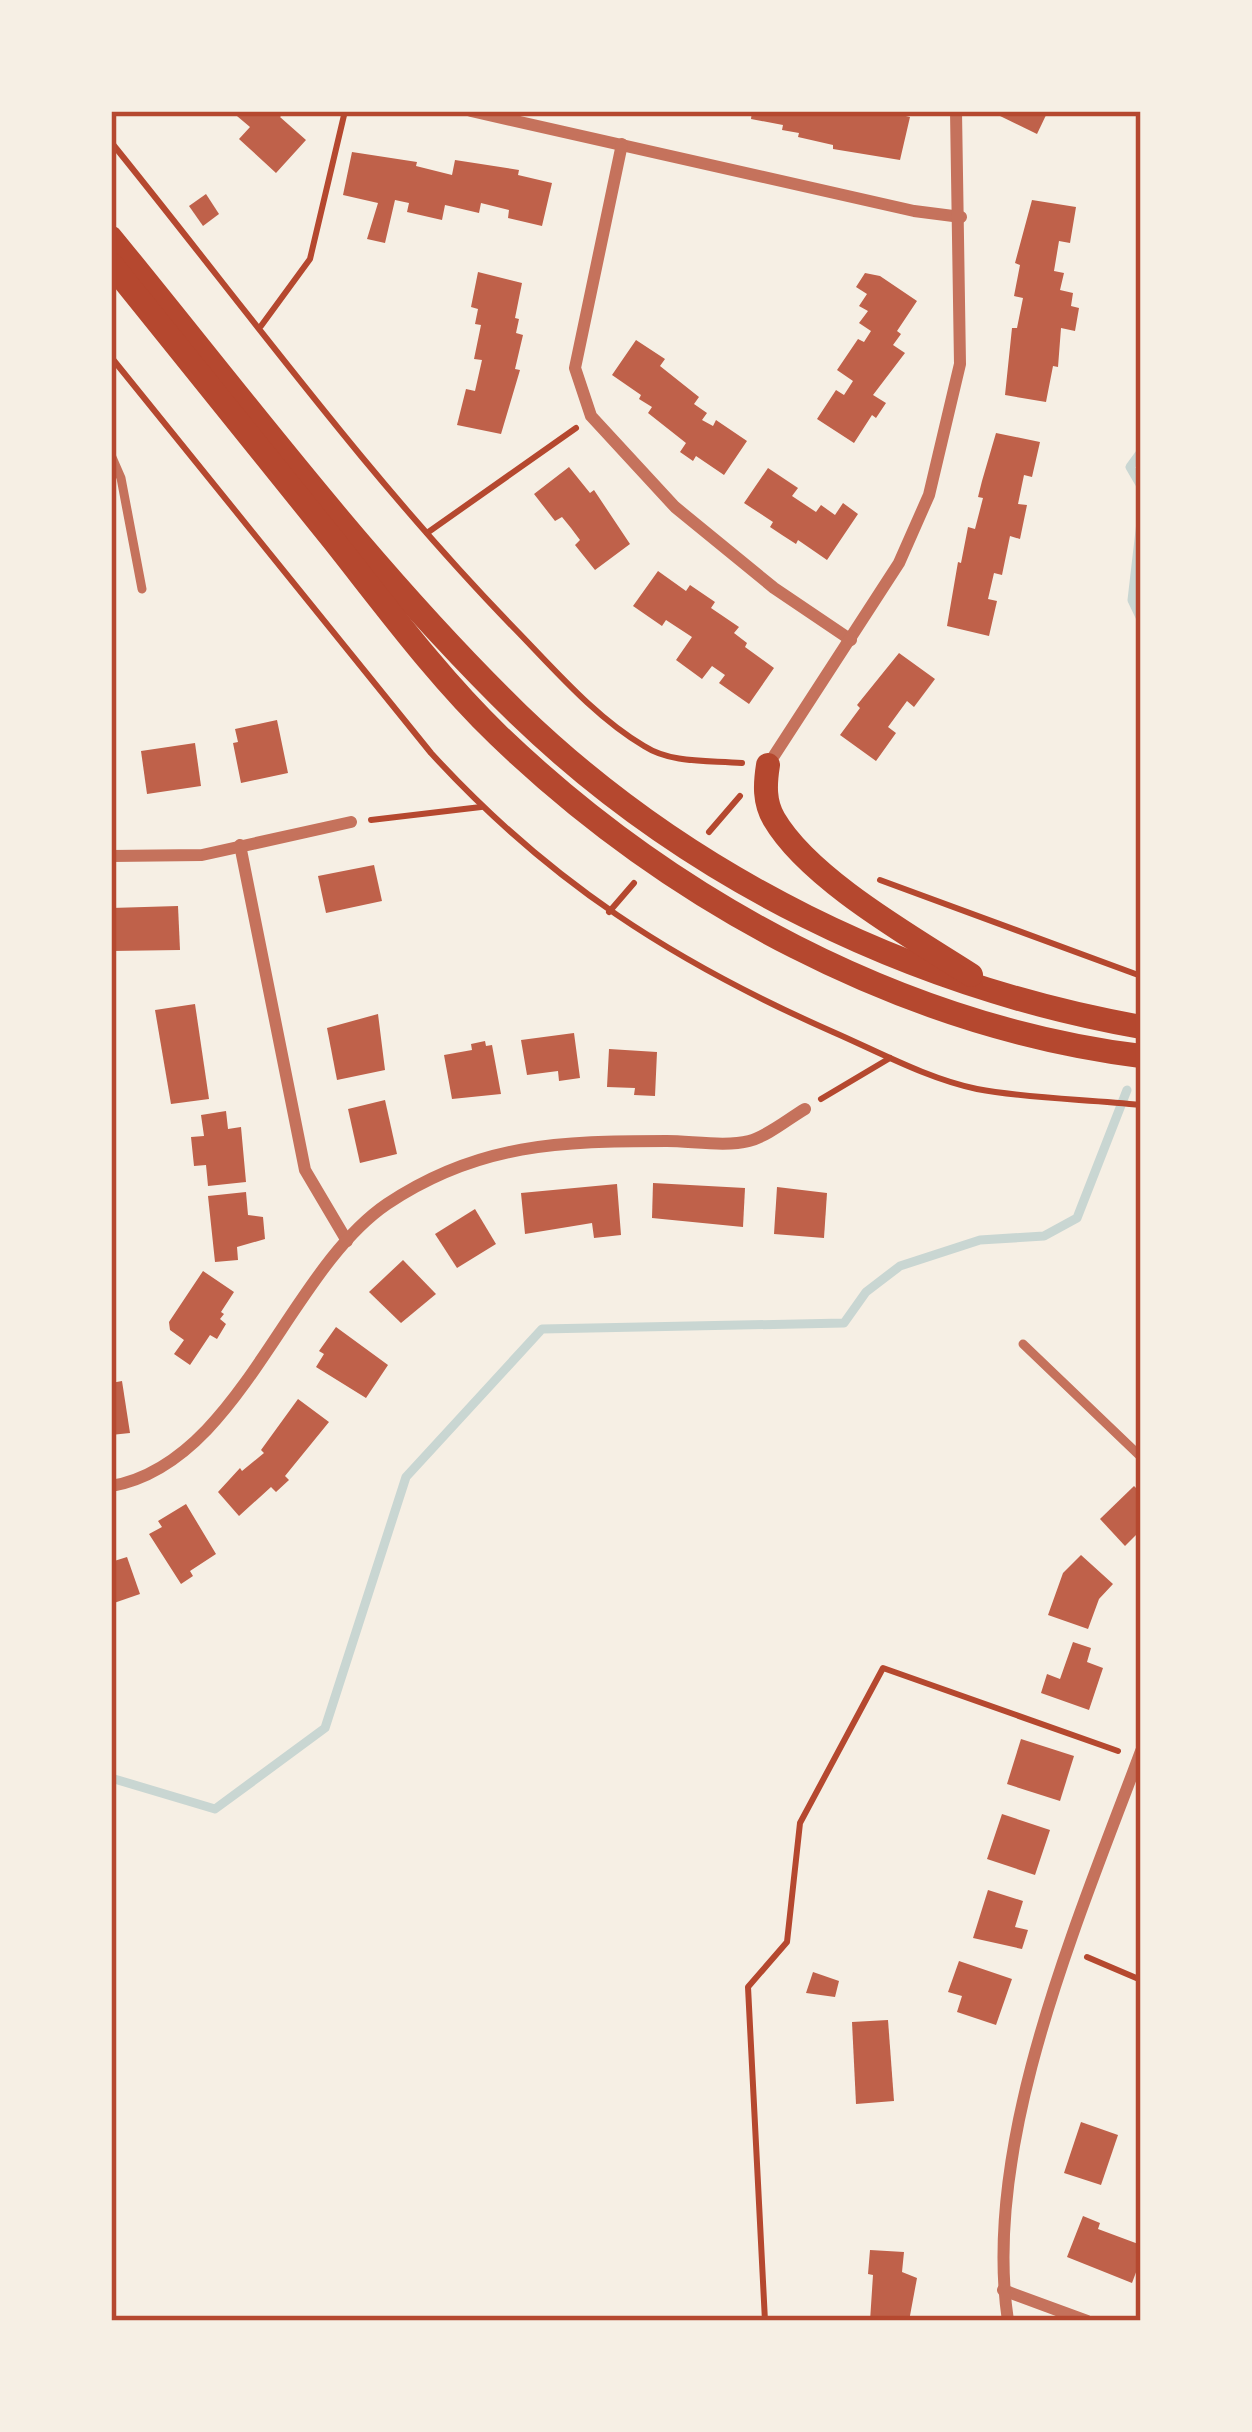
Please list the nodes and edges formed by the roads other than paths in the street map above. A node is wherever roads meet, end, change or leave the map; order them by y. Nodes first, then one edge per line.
1 (471, 111) edge
2 (956, 111) edge
3 (486, 113) edge
4 (622, 144) junction
5 (961, 217) junction
6 (111, 238) edge
7 (111, 263) edge
8 (111, 454) edge
9 (142, 590) dead end
10 (851, 640) junction
11 (768, 765) joint
12 (351, 822) road end
13 (240, 845) junction
14 (111, 856) edge
15 (1003, 996) junction
16 (1141, 1027) edge
17 (1141, 1056) edge
18 (805, 1109) road end
19 (347, 1241) junction
20 (1023, 1344) dead end
21 (1141, 1457) edge
22 (111, 1486) edge
23 (1140, 1755) edge
24 (1004, 2290) junction
25 (1008, 2321) edge
26 (1088, 2321) edge

1 - 3 street
2 - 5 street
3 - 4 street
4 - 5 street
4 - 10 street
5 - 10 street
6 - 15 main road
7 - 17 main road
8 - 9 lane
10 - 11 street
11 - 15 main road
12 - 13 street
13 - 14 street
13 - 19 street
15 - 16 main road
18 - 19 street
19 - 22 street
20 - 21 lane
23 - 24 street
24 - 25 street
24 - 26 street

